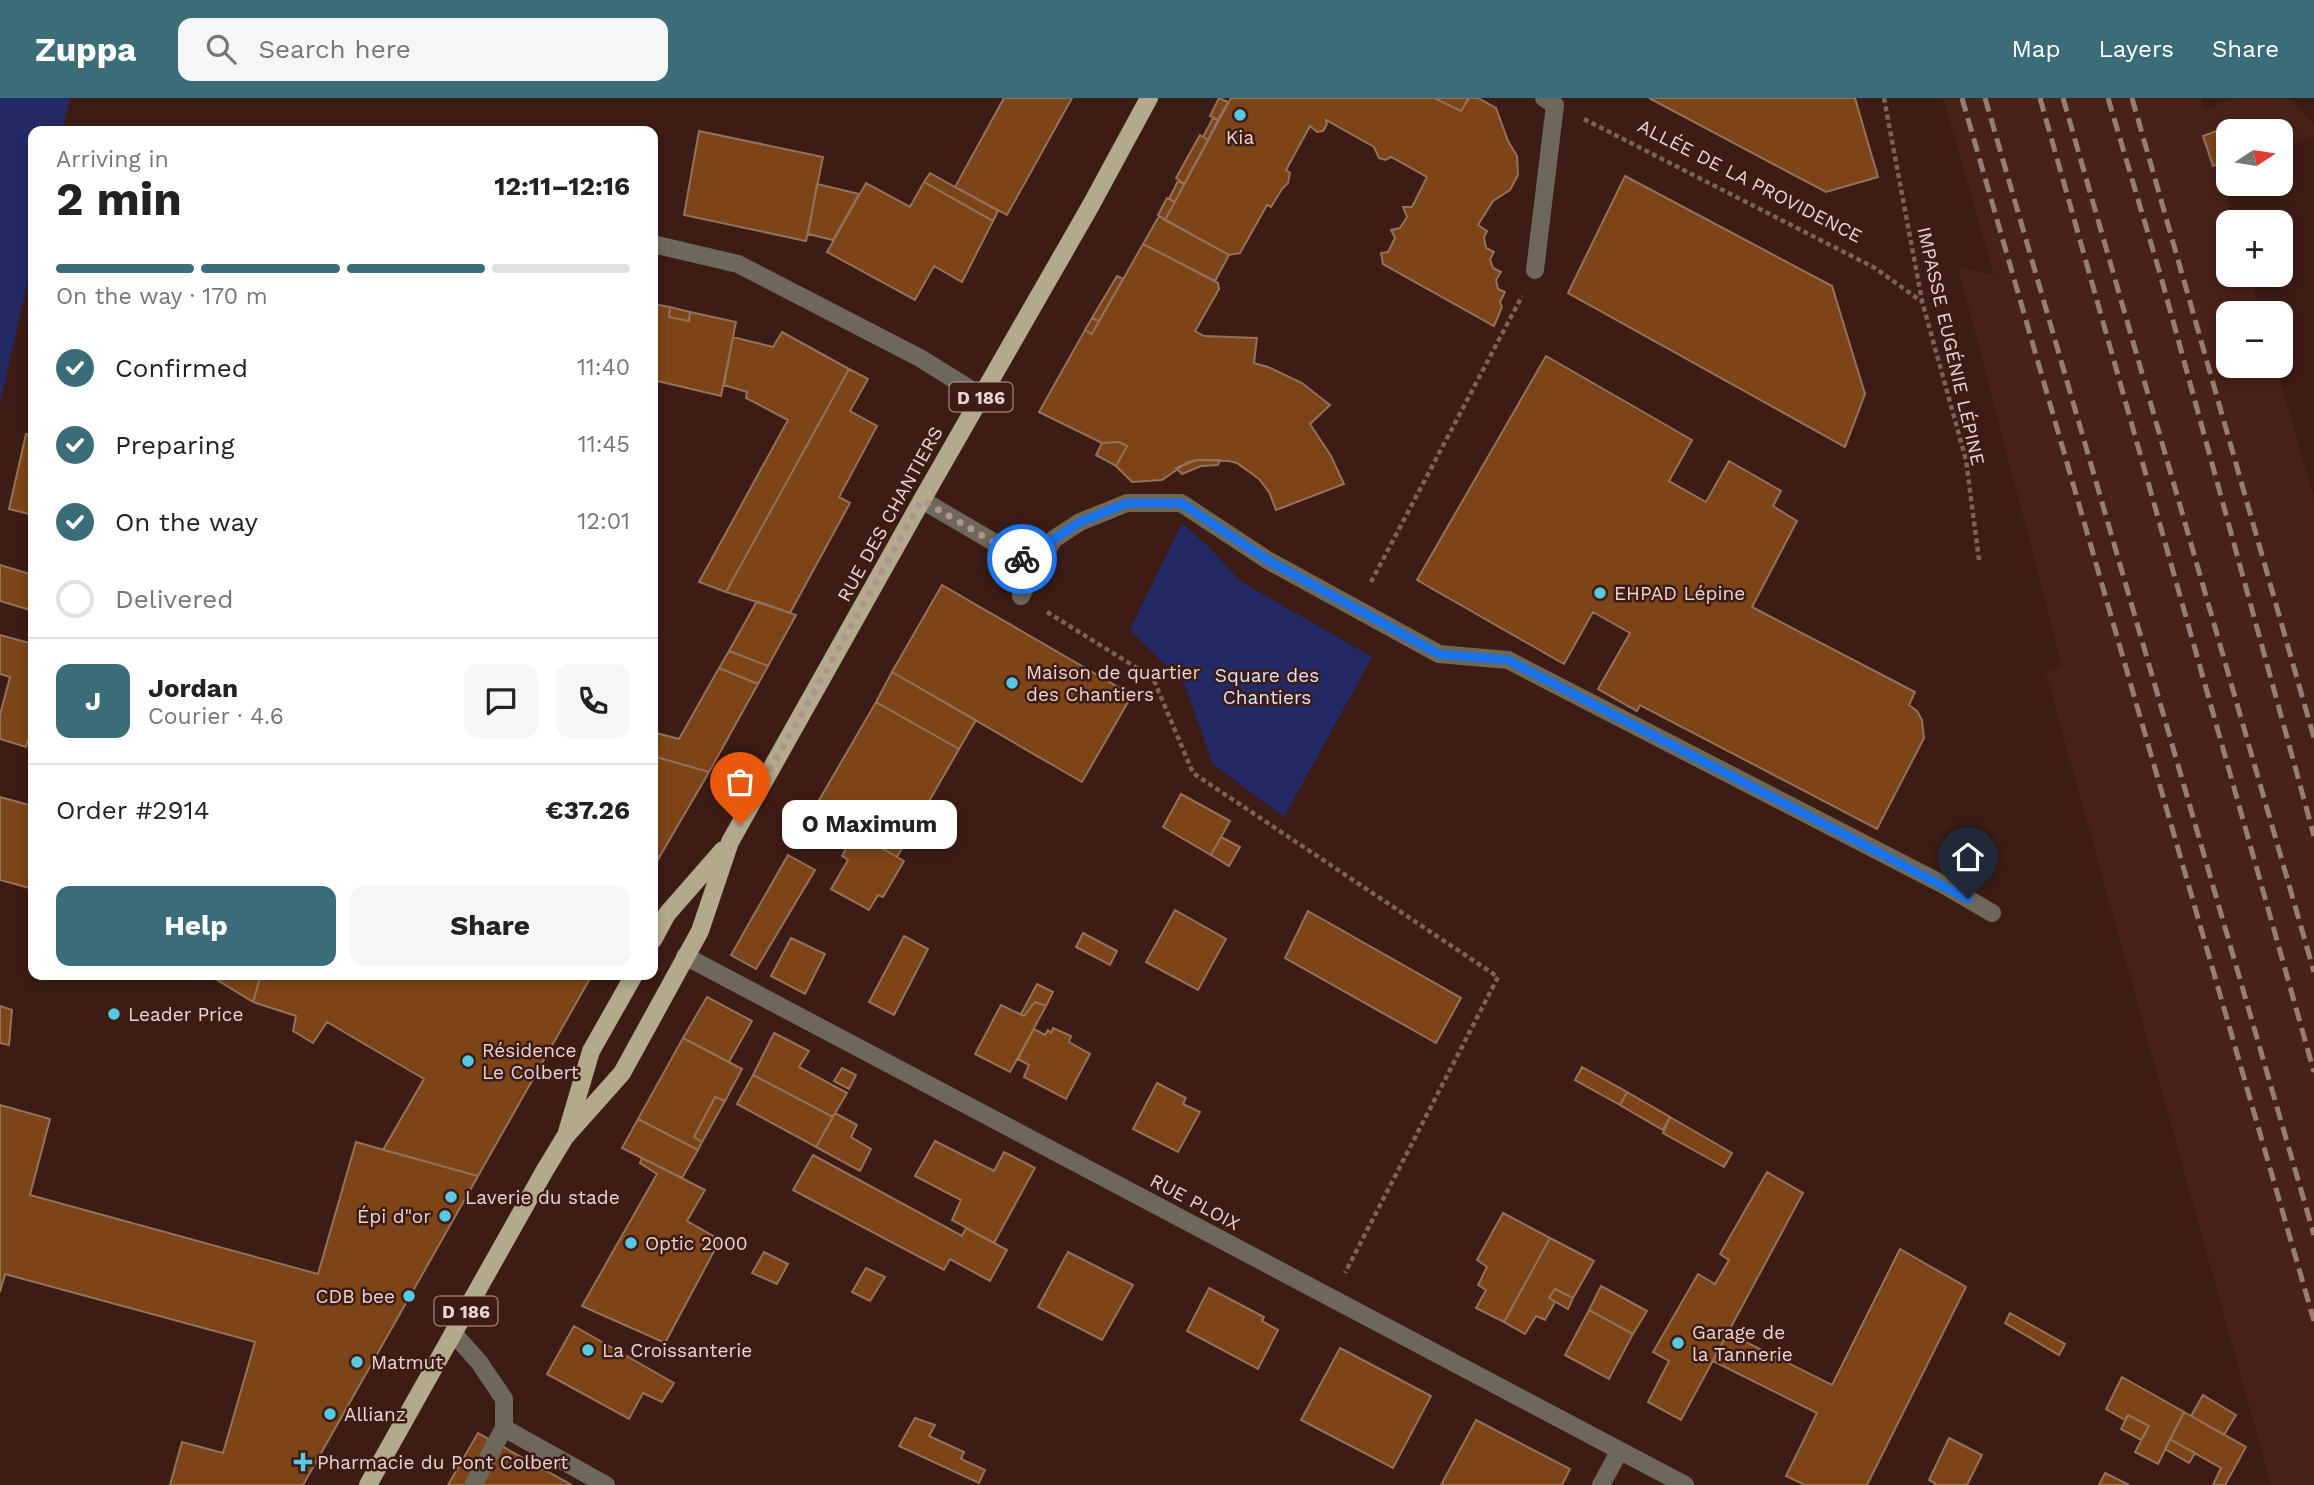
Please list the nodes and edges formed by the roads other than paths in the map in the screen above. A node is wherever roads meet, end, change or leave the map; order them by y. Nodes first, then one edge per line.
1 (1149, 98) edge
2 (1549, 101) edge
3 (658, 245) edge
4 (1535, 270) road end
5 (981, 396) junction
6 (922, 500) junction
7 (1036, 567) junction
8 (1021, 596) road end
9 (730, 842) junction
10 (1992, 913) dead end
11 (658, 931) edge
12 (685, 956) junction
13 (631, 980) edge
14 (565, 1138) junction
15 (453, 1333) junction
16 (504, 1428) junction
17 (1619, 1452) junction
18 (368, 1485) edge
19 (473, 1485) edge
20 (606, 1485) edge
21 (1601, 1485) edge
22 (1685, 1485) edge

1 - 5 main road, RUE DES CHANTIERS / D 186
2 - 4 street
3 - 5 street
5 - 6 main road, RUE DES CHANTIERS / D 186
6 - 7 street
6 - 9 main road, RUE DES CHANTIERS / D 186
7 - 8 street
7 - 10 street
9 - 11 main road, RUE DES CHANTIERS / D 186
9 - 12 main road, RUE DES CHANTIERS / D 186
12 - 14 main road, RUE DES CHANTIERS / D 186
12 - 17 street, RUE PLOIX
13 - 14 main road, RUE DES CHANTIERS / D 186
14 - 15 main road, RUE DES CHANTIERS / D 186
15 - 16 street
15 - 18 main road, RUE DES CHANTIERS / D 186
16 - 19 street
16 - 20 street
17 - 21 street
17 - 22 street, RUE PLOIX

